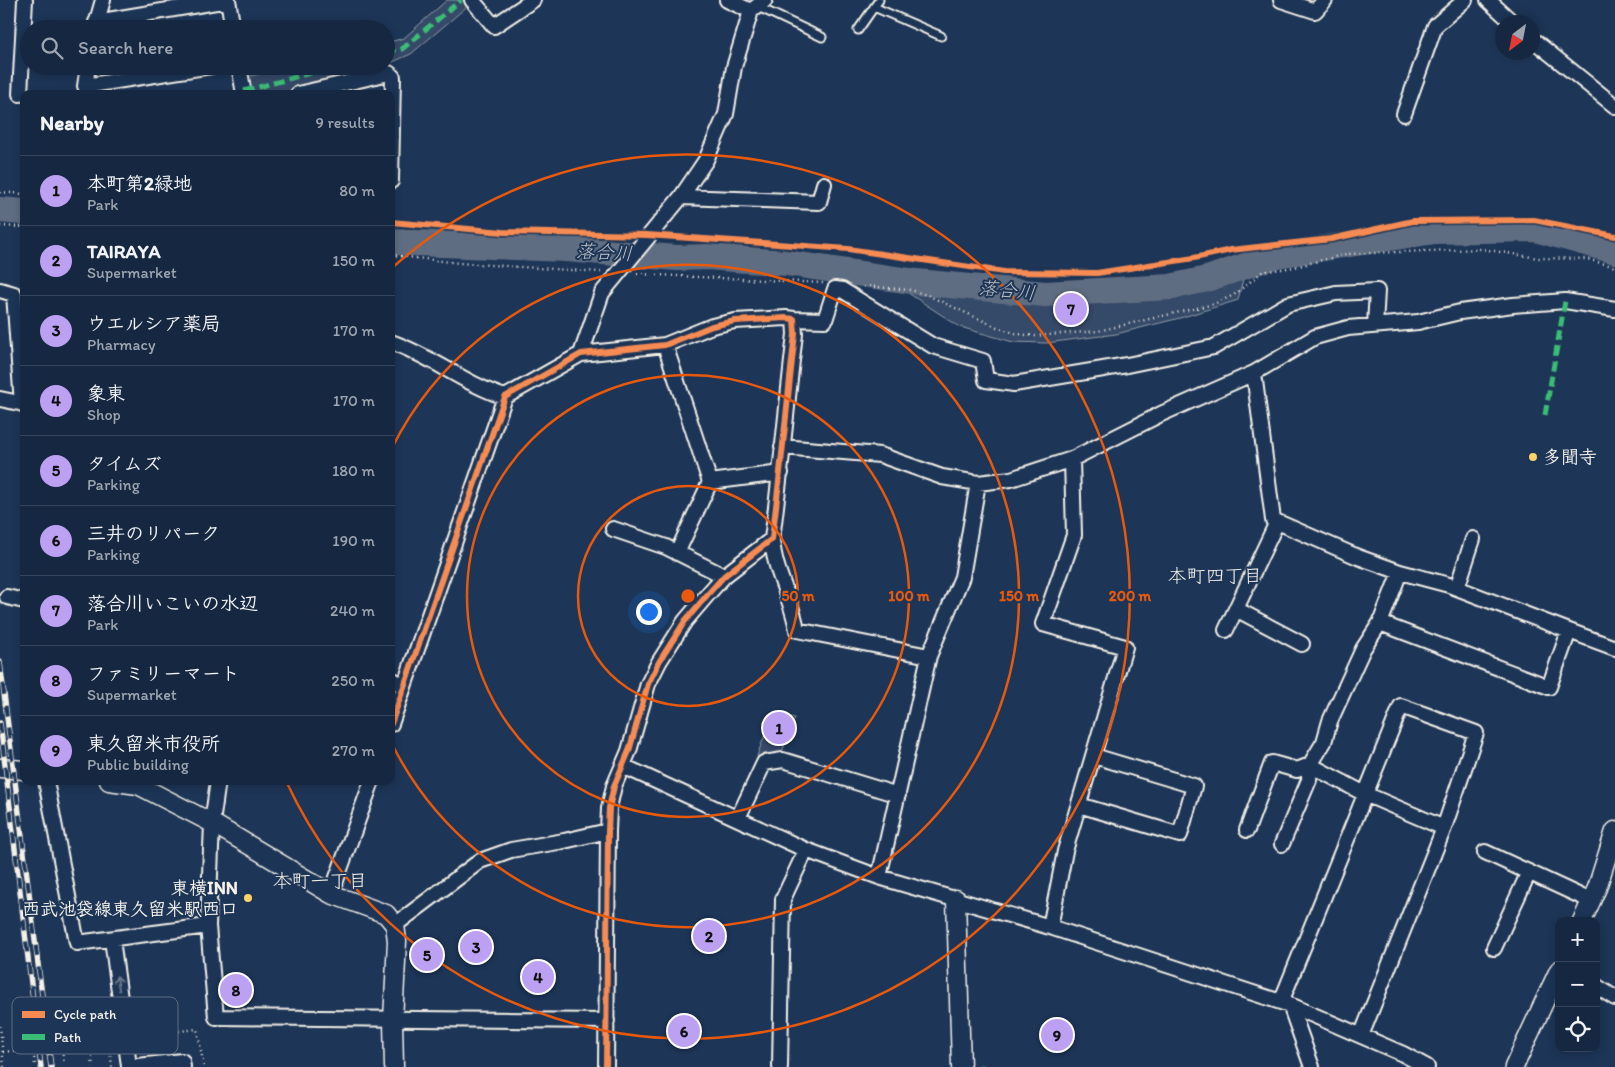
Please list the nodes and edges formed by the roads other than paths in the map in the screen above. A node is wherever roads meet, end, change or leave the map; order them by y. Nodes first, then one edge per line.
1 (25, 0) edge
2 (103, 0) edge
3 (228, 0) edge
4 (472, 0) edge
5 (533, 0) edge
6 (727, 0) edge
7 (879, 0) edge
8 (1280, 0) edge
9 (1324, 0) edge
10 (1464, 0) edge
11 (1488, 0) edge
12 (757, 6) edge
13 (874, 7) junction
14 (1504, 15) edge
15 (24, 20) edge
16 (97, 20) edge
17 (122, 20) edge
18 (231, 20) edge
19 (858, 30) dead end
20 (941, 36) dead end
21 (822, 37) dead end
22 (1540, 46) edge
23 (21, 75) edge
24 (87, 75) edge
25 (154, 75) edge
26 (241, 75) edge
27 (380, 75) edge
28 (391, 75) edge
29 (20, 90) edge
30 (243, 90) edge
31 (315, 90) edge
32 (393, 90) edge
33 (1615, 106) edge
34 (1404, 114) dead end
35 (824, 184) dead end
36 (680, 197) junction
37 (0, 290) edge
38 (1615, 309) edge
39 (794, 319) junction
40 (1375, 325) junction
41 (395, 343) edge
42 (665, 345) junction
43 (581, 354) junction
44 (20, 367) edge
45 (1254, 373) junction
46 (505, 397) junction
47 (0, 399) edge
48 (20, 403) edge
49 (782, 447) junction
50 (1072, 460) junction
51 (781, 473) junction
52 (710, 482) junction
53 (978, 483) junction
54 (1277, 522) junction
55 (613, 529) dead end
56 (772, 539) junction
57 (1473, 539) dead end
58 (677, 552) junction
59 (1400, 572) junction
60 (724, 576) junction
61 (1457, 588) junction
62 (8, 597) dead end
63 (20, 600) edge
64 (1236, 610) junction
65 (1380, 623) junction
66 (1226, 630) dead end
67 (1569, 631) junction
68 (1302, 644) dead end
69 (1615, 648) edge
70 (929, 656) junction
71 (395, 681) edge
72 (404, 686) junction
73 (395, 712) edge
74 (1094, 756) junction
75 (1310, 765) junction
76 (623, 766) junction
77 (0, 768) edge
78 (20, 770) edge
79 (47, 785) edge
80 (138, 785) edge
81 (217, 785) edge
82 (371, 785) edge
83 (1365, 794) junction
84 (898, 795) junction
85 (1079, 805) junction
86 (738, 818) junction
87 (212, 823) junction
88 (1444, 828) junction
89 (1247, 830) dead end
90 (608, 831) junction
91 (1615, 831) edge
92 (1282, 844) dead end
93 (806, 850) junction
94 (1485, 852) dead end
95 (1529, 872) junction
96 (879, 877) junction
97 (331, 894) junction
98 (956, 899) junction
99 (1591, 901) junction
100 (1584, 917) edge
101 (395, 925) junction
102 (208, 926) junction
103 (1050, 927) junction
104 (112, 939) junction
105 (1494, 948) dead end
106 (1555, 979) edge
107 (1600, 989) edge
108 (120, 997) edge
109 (1615, 998) edge
110 (1286, 1004) junction
111 (393, 1020) junction
112 (607, 1022) junction
113 (1361, 1036) junction
114 (129, 1066) edge
115 (183, 1067) edge
116 (394, 1067) edge
117 (606, 1067) edge
118 (780, 1067) edge
119 (961, 1067) edge
120 (1312, 1067) edge
121 (1426, 1067) edge
122 (1514, 1067) edge

1 - 15 street
2 - 16 street
3 - 17 street
3 - 18 street
4 - 5 street
6 - 12 street
7 - 13 lane
8 - 9 street
10 - 34 street
11 - 14 street
12 - 21 lane
12 - 36 street
13 - 19 lane
13 - 20 lane
22 - 33 street
23 - 29 street
24 - 25 street
26 - 30 street
27 - 31 street
28 - 32 street
35 - 36 street
36 - 43 street
37 - 44 street
38 - 40 street
39 - 40 street
39 - 42 street
39 - 49 street
40 - 45 street
41 - 46 street
42 - 43 street
42 - 52 street
43 - 46 street
45 - 50 street
45 - 54 street
46 - 72 street
47 - 48 street
49 - 51 street
49 - 53 street
50 - 53 street
50 - 74 street
51 - 52 street
51 - 56 street
52 - 58 street
53 - 70 street
54 - 59 street
54 - 64 street
55 - 58 street
56 - 60 street
56 - 70 street
57 - 61 street
58 - 60 street
59 - 61 street
59 - 65 street
60 - 76 street
61 - 67 street
62 - 63 street
64 - 66 street
64 - 68 street
65 - 67 street
65 - 75 street
67 - 69 street
70 - 84 street
71 - 72 street
72 - 73 street
74 - 85 street
74 - 85 street
75 - 83 street
75 - 89 street
75 - 92 street
76 - 86 street
76 - 90 street
77 - 78 street
79 - 104 street
80 - 87 street
81 - 87 street
82 - 97 street
83 - 88 street
83 - 88 street
83 - 110 street
84 - 86 street
84 - 96 street
85 - 103 street
86 - 93 street
87 - 97 street
87 - 102 street
88 - 113 street
90 - 101 street
90 - 112 street
91 - 99 street
93 - 96 street
93 - 118 street
94 - 95 street
95 - 99 street
95 - 105 street
96 - 98 street
97 - 101 street
98 - 103 street
98 - 119 street
99 - 100 street
101 - 111 street
102 - 104 street
102 - 111 street
103 - 110 street
108 -> 104 street
106 - 122 street
107 - 109 street
110 - 113 street
110 - 120 street
111 - 112 street
111 - 116 street
112 - 117 street
113 - 121 street
114 - 115 street

